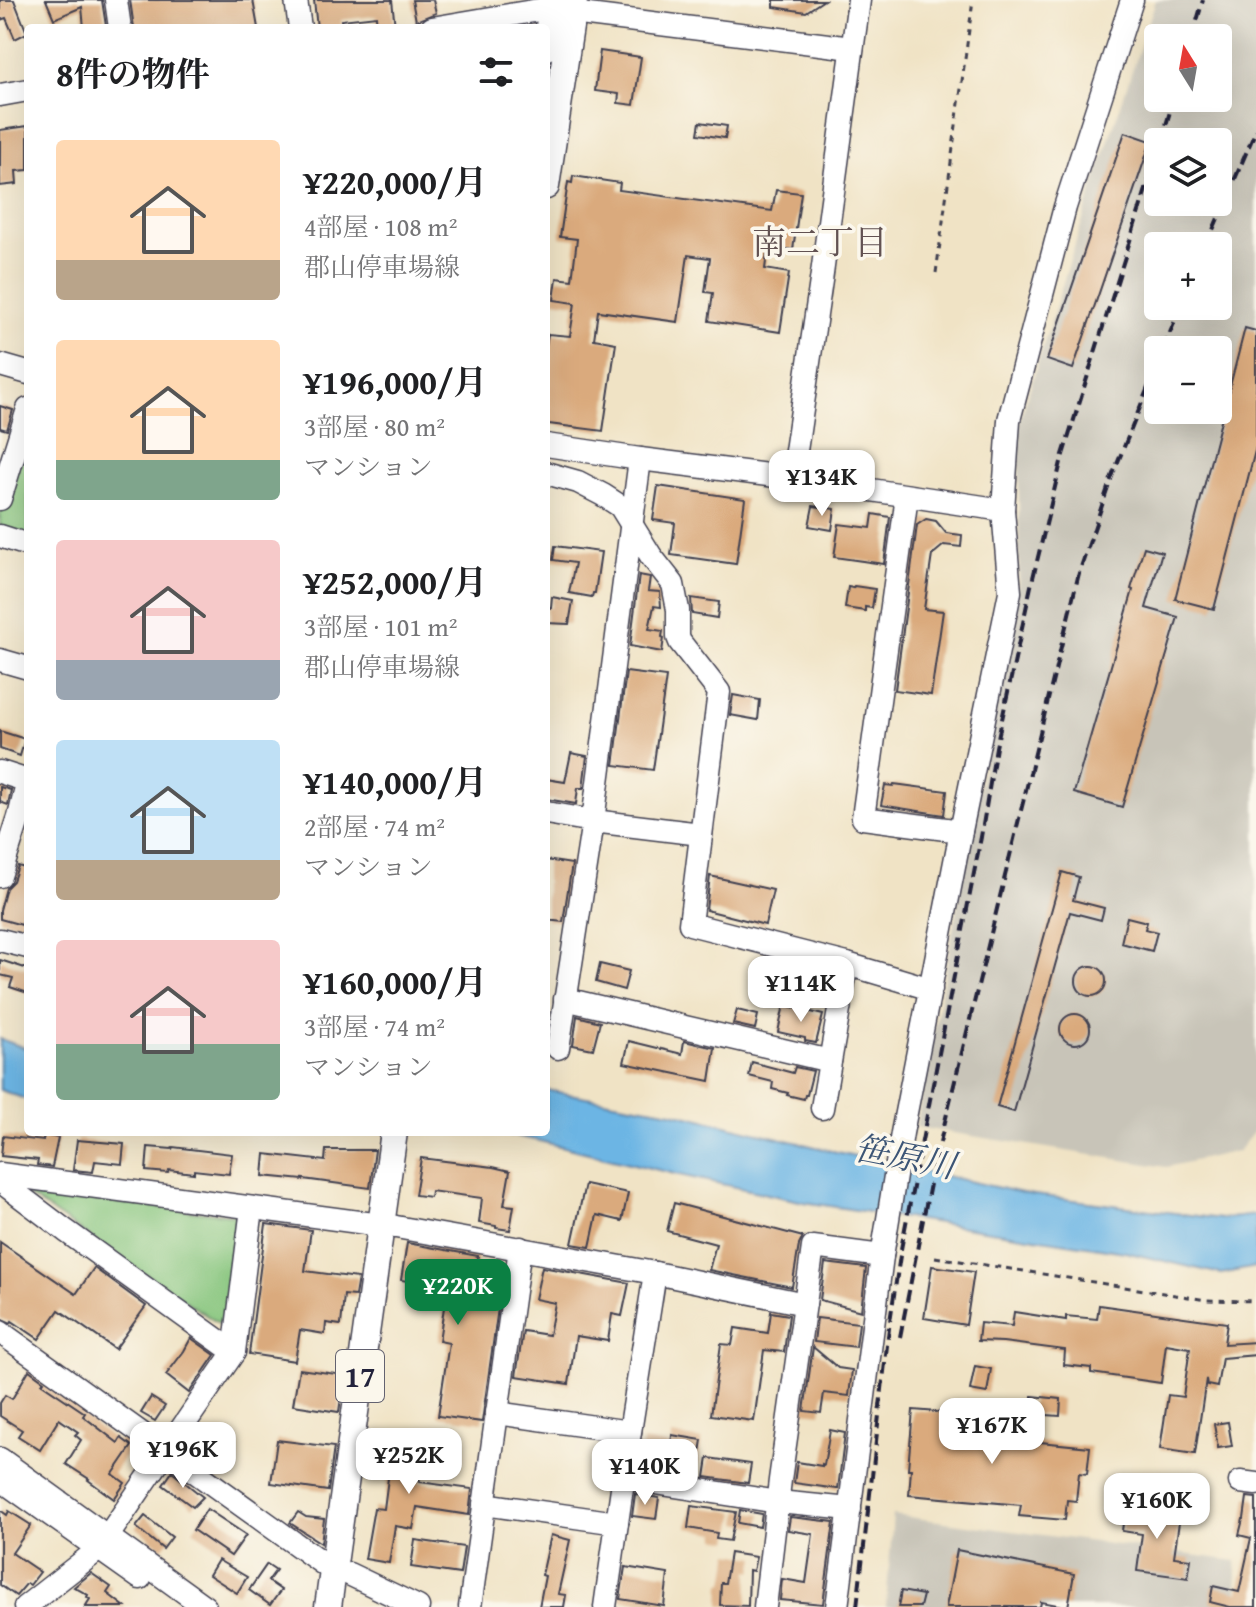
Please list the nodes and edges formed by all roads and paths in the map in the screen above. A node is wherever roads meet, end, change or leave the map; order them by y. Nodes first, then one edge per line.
1 (116, 0) edge
2 (296, 0) edge
3 (859, 0) edge
4 (973, 0) edge
5 (1132, 0) edge
6 (1143, 0) edge
7 (562, 5) edge
8 (119, 24) edge
9 (299, 24) edge
10 (455, 24) edge
11 (550, 36) edge
12 (852, 48) junction
13 (24, 91) edge
14 (0, 95) edge
15 (550, 141) edge
16 (936, 273) dead end
17 (1037, 309) junction
18 (0, 365) edge
19 (24, 372) edge
20 (24, 417) edge
21 (550, 446) edge
22 (7, 451) edge
23 (640, 459) junction
24 (550, 474) edge
25 (792, 478) junction
26 (907, 496) junction
27 (0, 499) edge
28 (1003, 510) junction
29 (631, 524) junction
30 (0, 536) edge
31 (24, 544) edge
32 (0, 660) edge
33 (24, 667) edge
34 (0, 772) edge
35 (24, 780) edge
36 (24, 797) edge
37 (550, 814) edge
38 (593, 821) junction
39 (961, 831) junction
40 (701, 834) junction
41 (2, 862) edge
42 (24, 863) edge
43 (0, 940) edge
44 (24, 946) edge
45 (847, 964) junction
46 (931, 989) junction
47 (565, 999) junction
48 (558, 1048) dead end
49 (830, 1061) junction
50 (822, 1108) dead end
51 (400, 1138) edge
52 (0, 1174) edge
53 (0, 1181) edge
54 (252, 1208) junction
55 (389, 1226) junction
56 (520, 1248) junction
57 (884, 1251) junction
58 (935, 1257) dead end
59 (655, 1273) junction
60 (1256, 1301) edge
61 (805, 1304) junction
62 (0, 1332) edge
63 (234, 1352) junction
64 (497, 1413) junction
65 (630, 1432) junction
66 (166, 1451) junction
67 (0, 1459) edge
68 (623, 1478) junction
69 (0, 1479) edge
70 (778, 1502) junction
71 (484, 1504) junction
72 (850, 1509) junction
73 (617, 1523) junction
74 (104, 1543) junction
75 (341, 1572) junction
76 (25, 1607) edge
77 (180, 1607) edge
78 (205, 1607) edge
79 (328, 1607) edge
80 (344, 1607) edge
81 (418, 1607) edge
82 (470, 1607) edge
83 (605, 1607) edge
84 (765, 1607) edge
85 (837, 1607) edge

1 - 8 street
2 - 9 street
3 - 12 street
4 - 16 path
5 - 17 street
6 - 17 street
7 - 10 street
7 - 11 main road
7 - 12 street
7 - 15 main road
12 - 25 street
13 - 14 street
17 - 28 street
18 - 19 street
20 - 22 street
21 - 23 street
22 - 27 street
23 - 25 street
23 - 29 street
24 - 29 street
25 - 26 street
26 - 28 street
26 - 39 street
28 - 39 street
29 - 38 street
29 - 40 street
30 - 31 street
32 - 33 street
34 - 35 street
36 - 41 street
37 - 38 street
38 - 40 street
38 - 47 street
39 - 46 street
40 - 45 street
41 - 42 street
43 - 44 street
45 - 46 street
45 - 49 street
46 - 57 street
47 - 48 street
47 - 49 street
49 - 50 street
51 - 55 main road, 17
52 - 54 street
53 - 63 street
54 - 55 street
54 - 63 street
55 - 56 street
55 - 75 main road, 17
56 - 59 street
56 - 64 street
57 - 61 street
57 - 72 street
58 - 60 path
59 - 61 street
59 - 65 street
61 - 70 street
62 - 66 street
63 - 66 street
64 - 65 street
64 - 71 street
65 - 68 street
66 - 74 street
66 - 75 street
67 - 74 street
68 - 70 street
68 - 73 street
69 - 74 street
70 - 72 street
70 - 84 street
71 - 73 street
71 - 82 street
72 - 85 street
73 - 83 street
74 - 76 street
74 - 77 street
74 - 78 street
75 - 79 main road, 17
75 - 80 main road, 17
75 - 81 street

